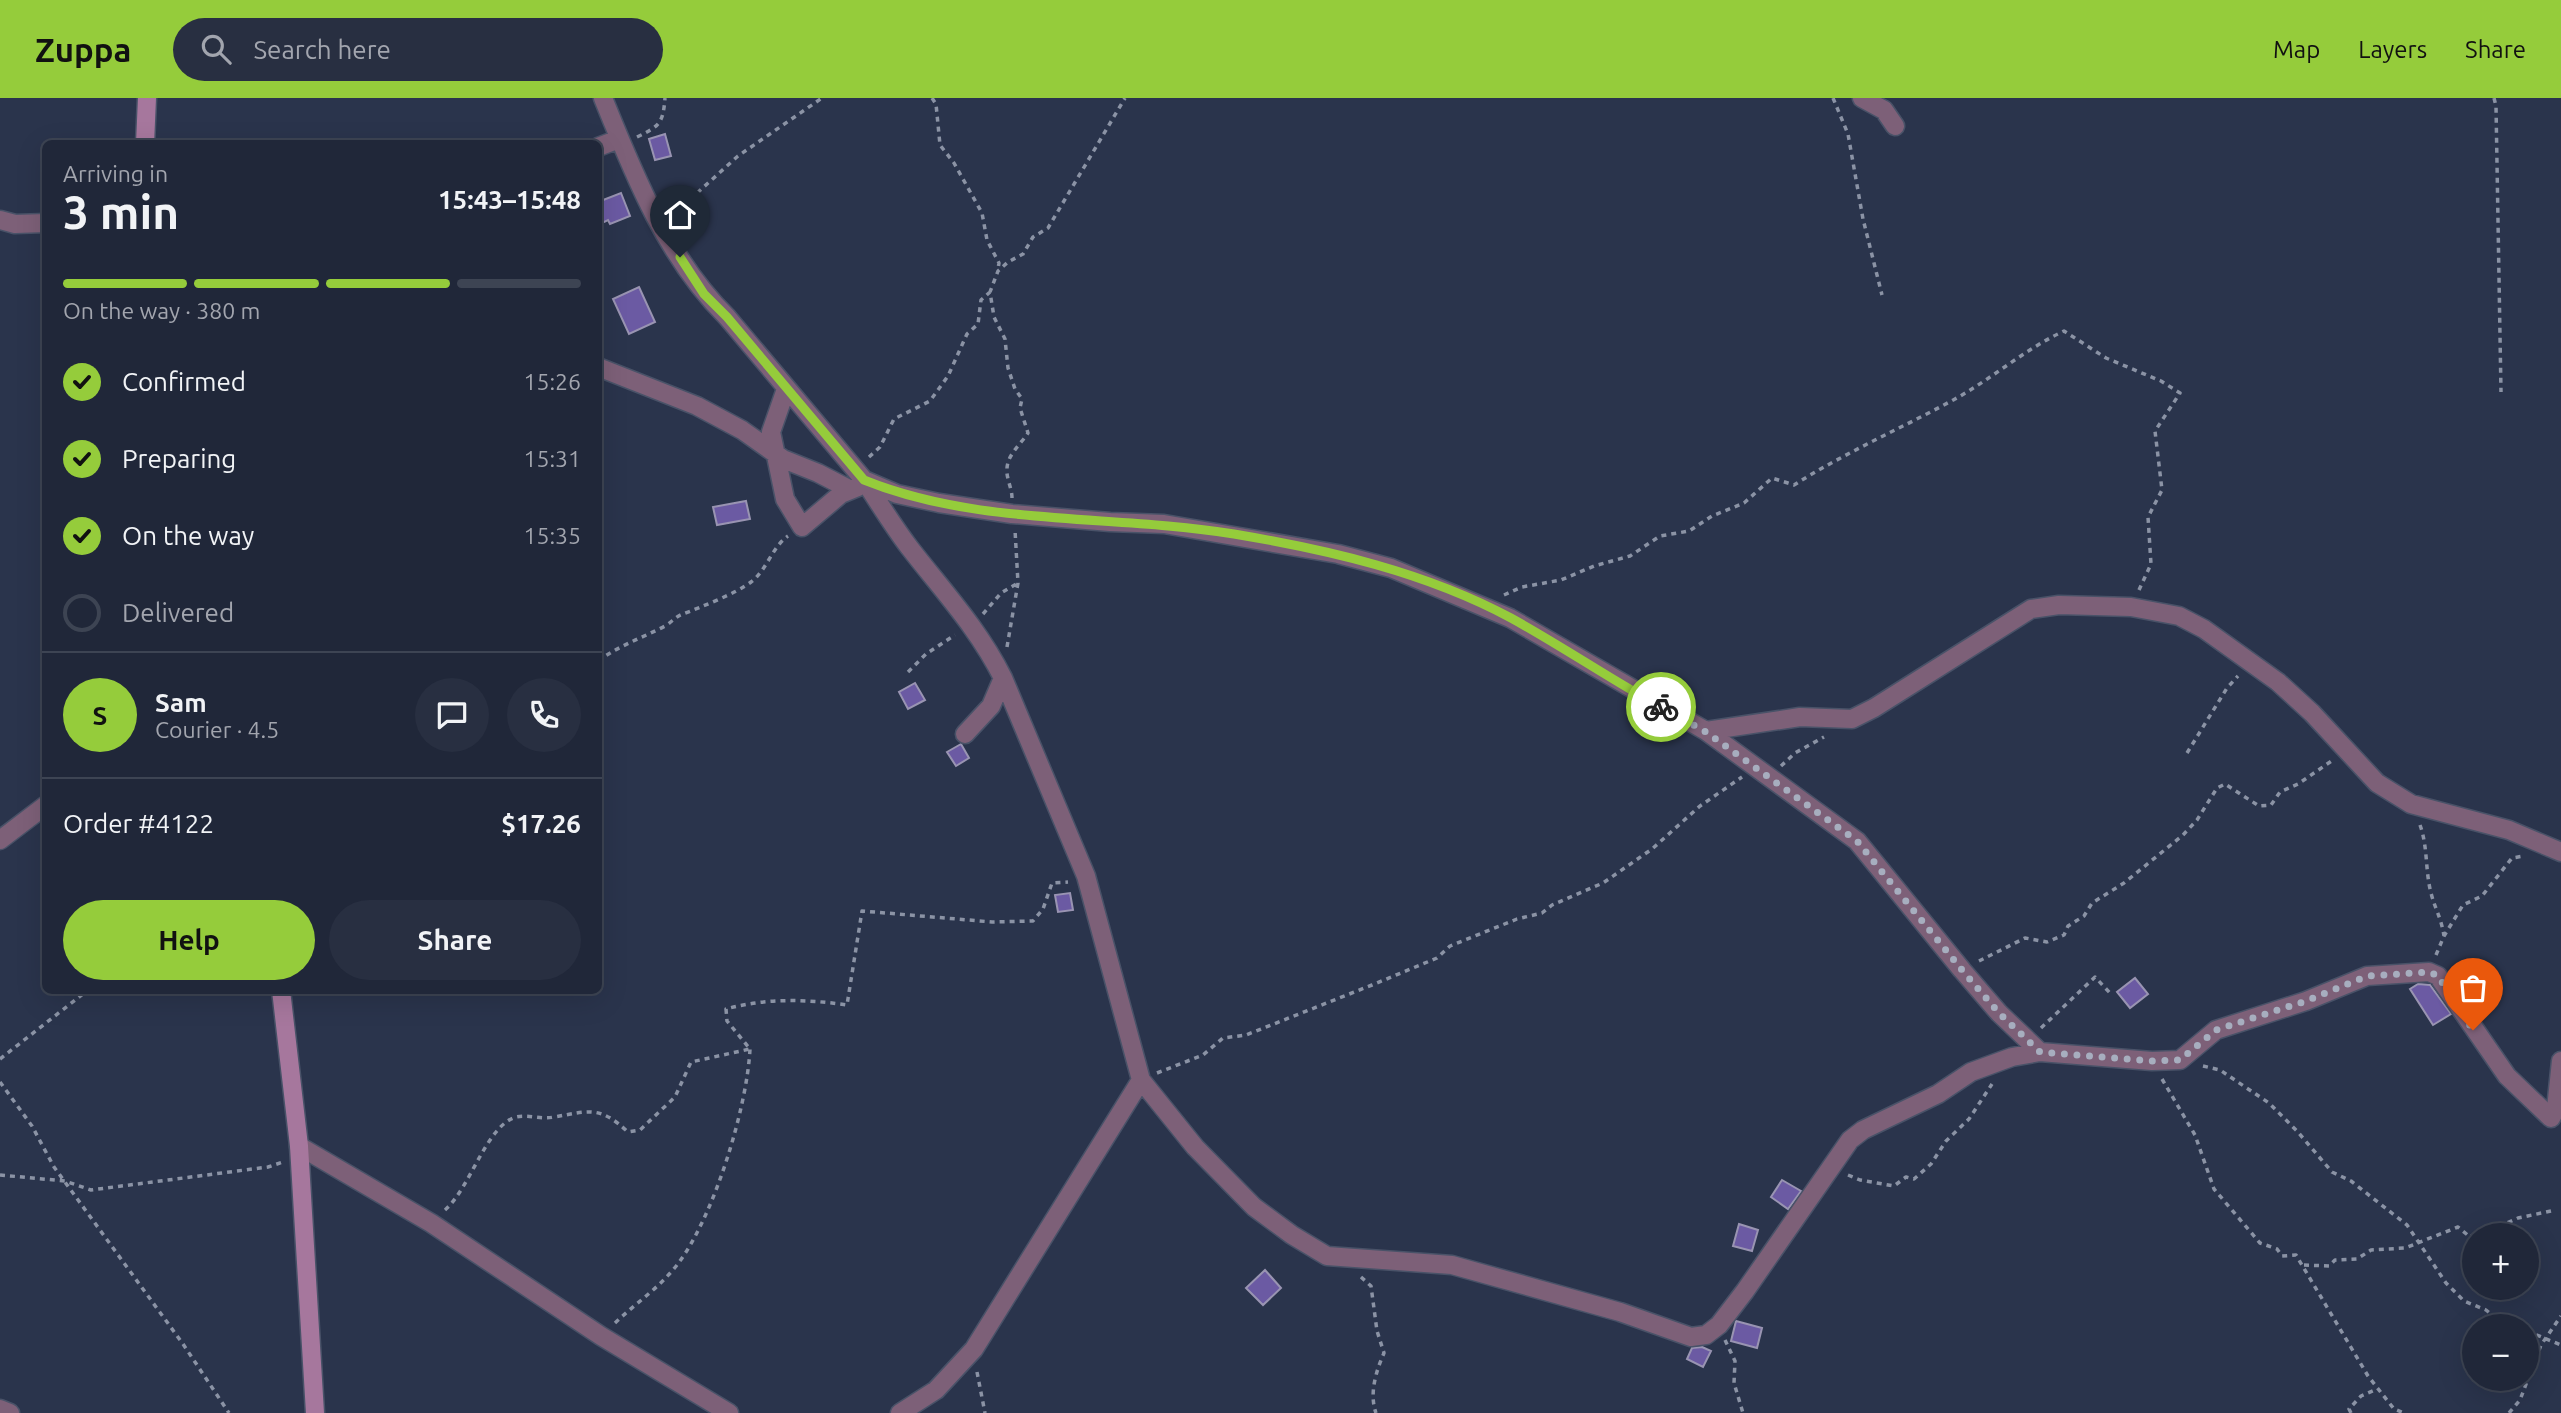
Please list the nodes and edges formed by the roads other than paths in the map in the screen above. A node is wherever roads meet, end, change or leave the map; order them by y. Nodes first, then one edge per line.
1 (148, 98) edge
2 (603, 98) edge
3 (1862, 98) edge
4 (1895, 126) dead end
5 (145, 140) edge
6 (621, 143) junction
7 (602, 146) edge
8 (0, 220) edge
9 (42, 223) edge
10 (602, 369) edge
11 (786, 389) junction
12 (775, 454) junction
13 (859, 481) junction
14 (1003, 678) junction
15 (1706, 732) junction
16 (965, 734) dead end
17 (42, 809) edge
18 (0, 840) edge
19 (2561, 852) edge
20 (2390, 975) junction
21 (2407, 987) dead end
22 (281, 994) edge
23 (2033, 1047) junction
24 (2561, 1061) edge
25 (1140, 1080) junction
26 (299, 1146) junction
27 (0, 1409) edge
28 (10, 1413) edge
29 (315, 1413) edge
30 (729, 1413) edge
31 (900, 1413) edge

1 - 5 street
2 - 6 street
3 - 4 street
6 - 7 street
6 - 11 street
8 - 9 street
10 - 12 street
11 - 12 street
11 - 13 street
12 - 13 street
12 - 13 street
13 - 14 street
13 - 15 street
14 - 16 street
14 - 25 street
15 - 19 street
15 - 23 street
17 - 18 street
20 - 21 street
20 - 23 street
20 - 24 street
22 - 26 street
23 - 25 street
25 - 31 street
26 - 29 street
26 - 30 street
27 - 28 street

